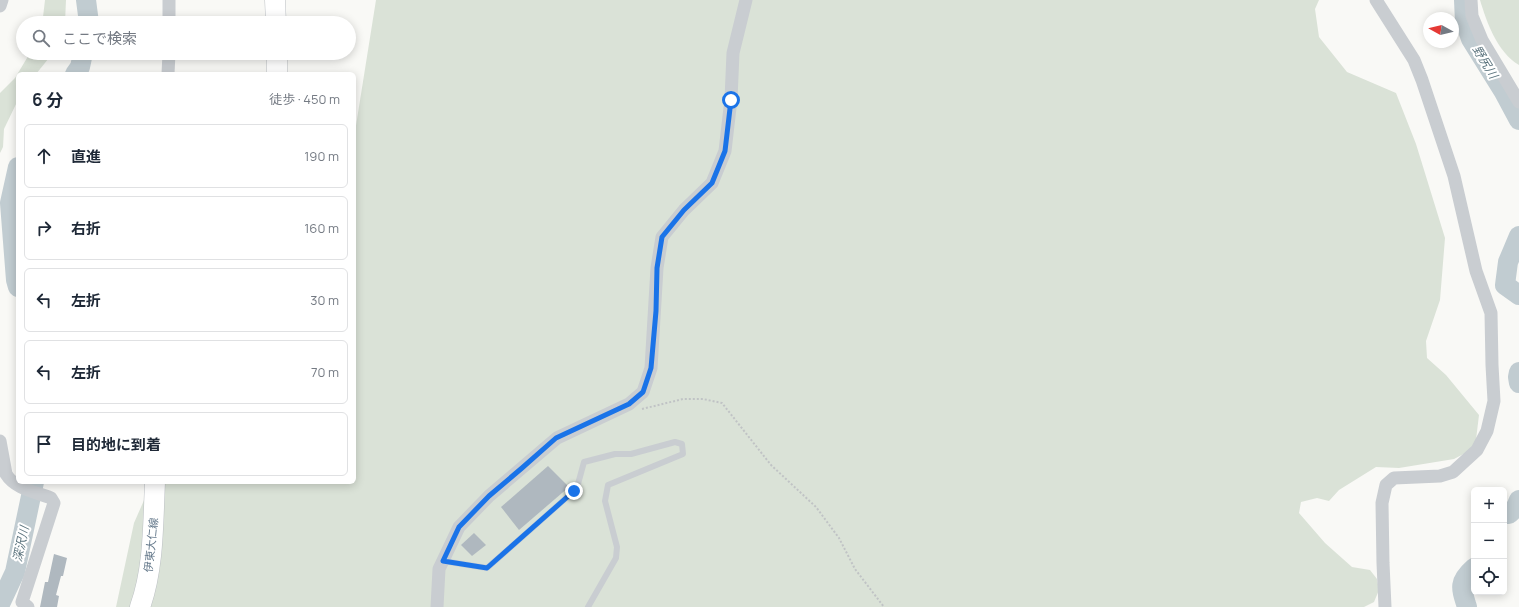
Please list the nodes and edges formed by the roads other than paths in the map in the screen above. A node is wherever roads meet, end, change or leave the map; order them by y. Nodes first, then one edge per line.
1 (2, 0) edge
2 (169, 0) edge
3 (276, 0) edge
4 (746, 0) edge
5 (1376, 0) edge
6 (1471, 0) edge
7 (0, 6) edge
8 (169, 16) edge
9 (276, 16) edge
10 (169, 60) edge
11 (276, 60) edge
12 (168, 72) edge
13 (277, 72) edge
14 (1519, 102) edge
15 (0, 441) edge
16 (155, 484) edge
17 (443, 561) junction
18 (28, 607) edge
19 (140, 607) edge
20 (437, 607) edge
21 (588, 607) edge
22 (1385, 607) edge

1 - 7 street
2 - 8 street
3 - 9 main road
4 - 17 street
5 - 22 street
6 - 14 street
10 - 12 street
11 - 13 main road
15 - 18 street
16 - 19 main road, 伊東大仁線
17 - 20 street
17 - 21 lane

